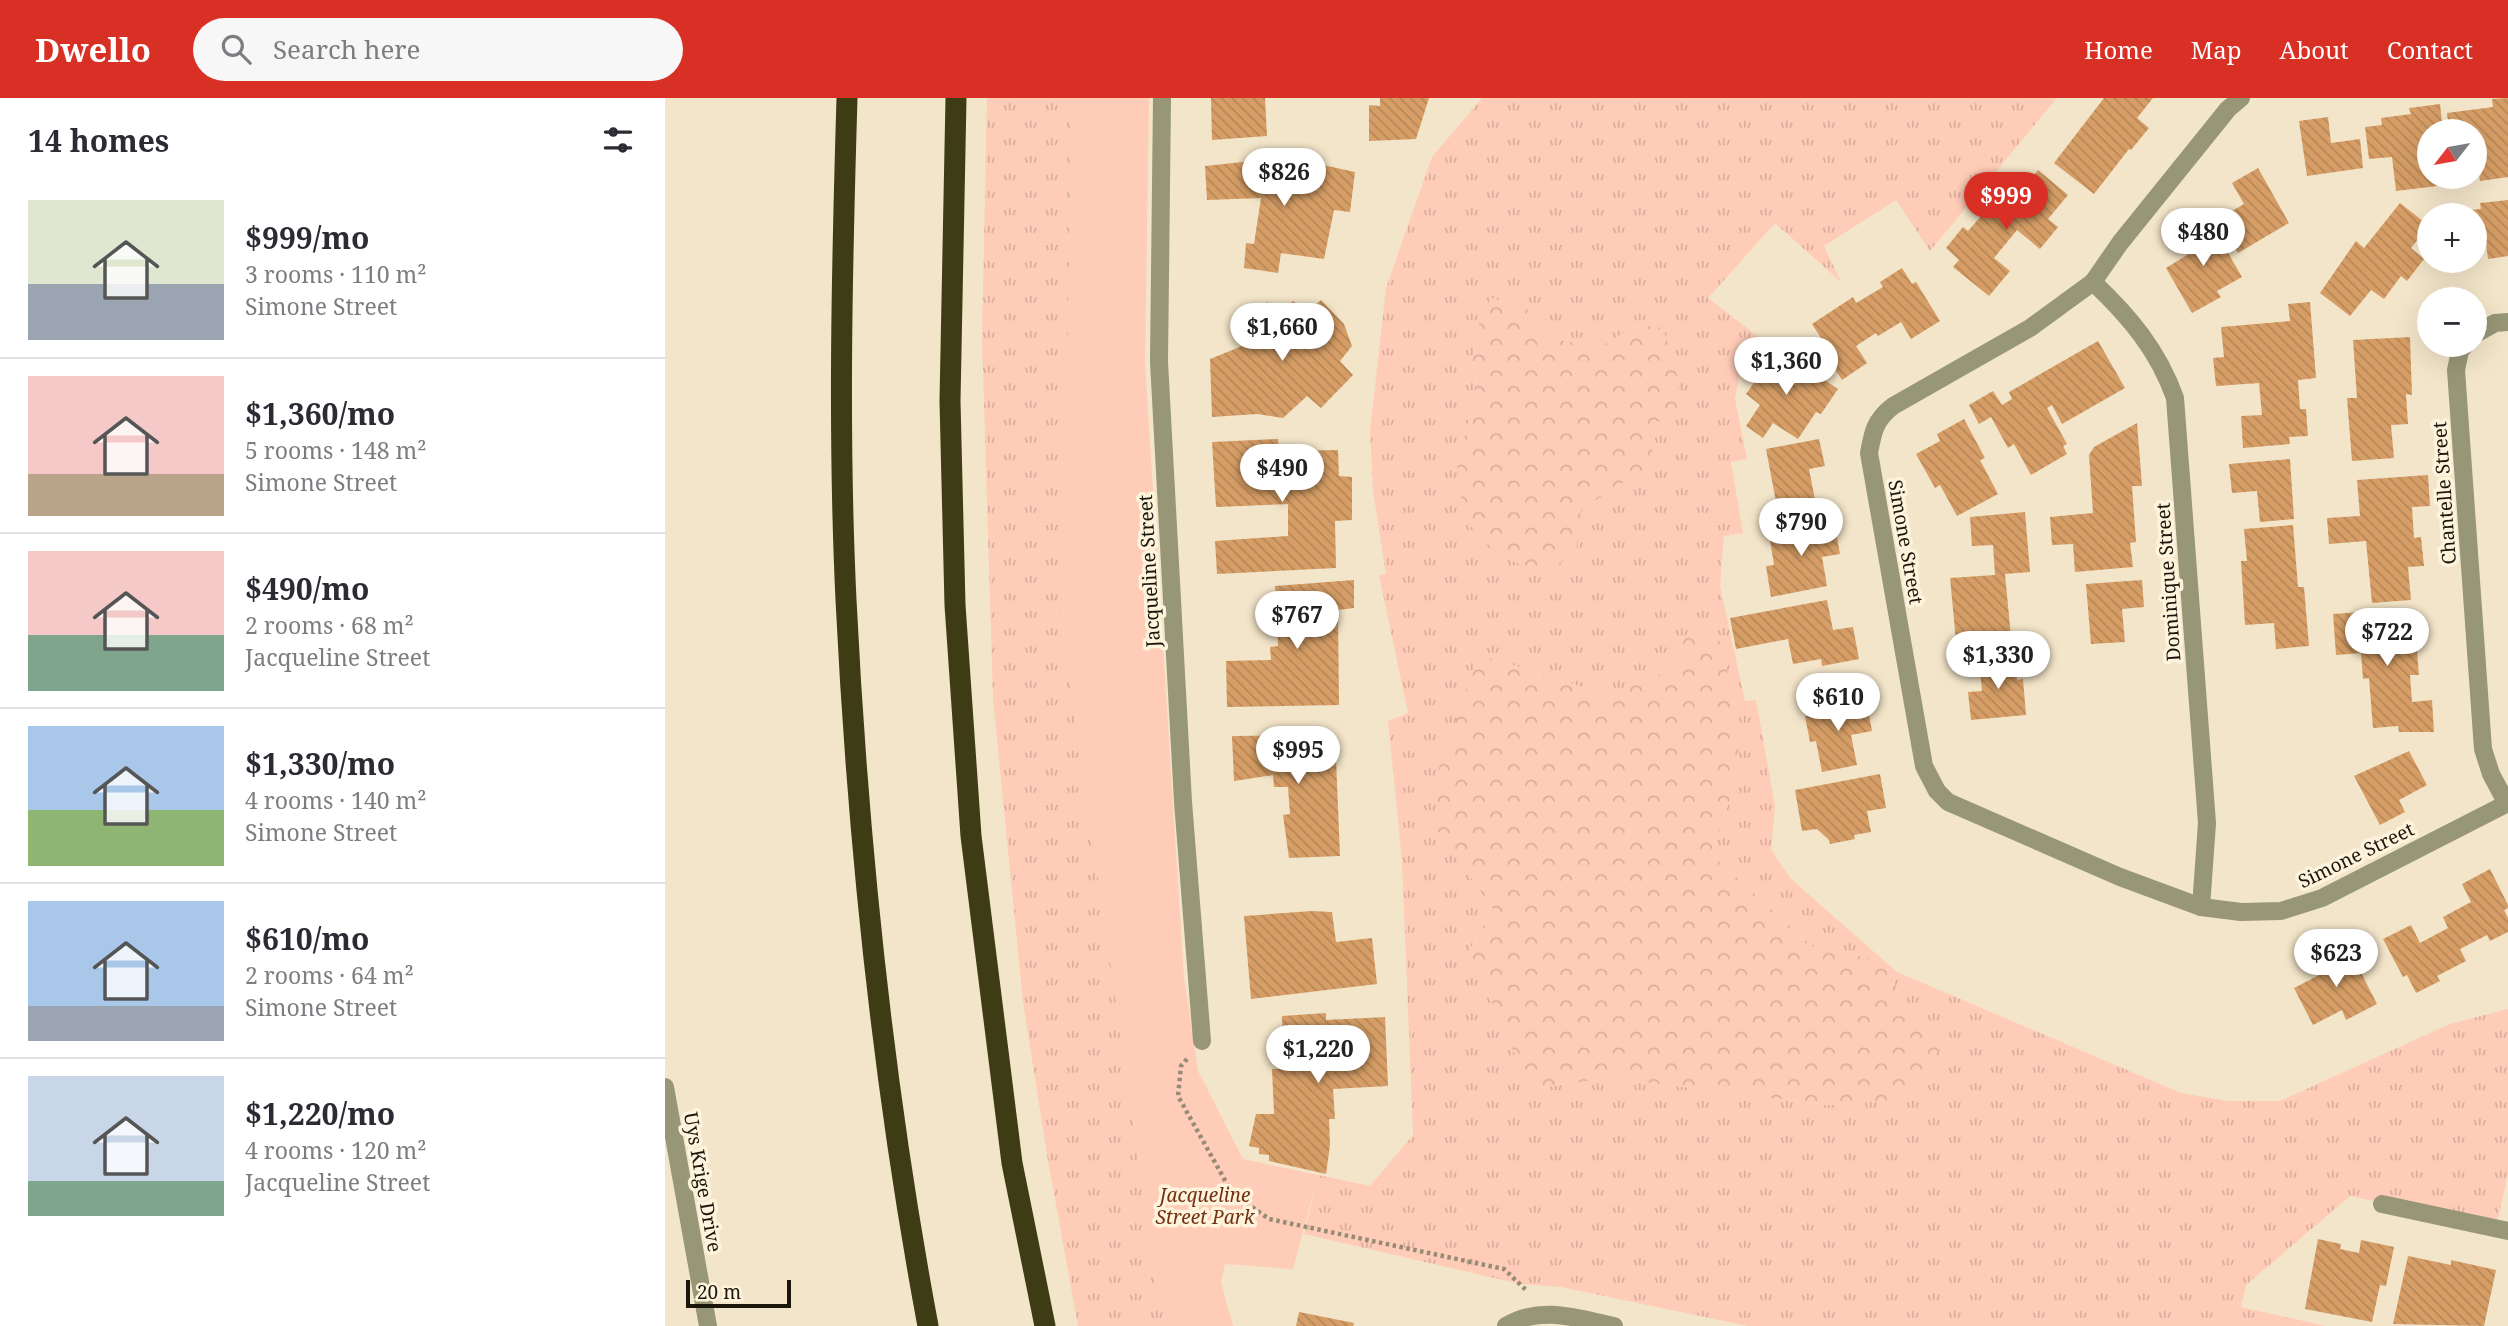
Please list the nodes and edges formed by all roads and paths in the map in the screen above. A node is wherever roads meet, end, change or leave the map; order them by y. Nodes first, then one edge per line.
1 (847, 98) edge
2 (956, 98) edge
3 (1162, 98) edge
4 (2241, 98) edge
5 (2093, 282) junction
6 (2508, 322) edge
7 (2487, 327) edge
8 (2459, 357) edge
9 (2507, 803) edge
10 (2201, 907) junction
11 (1202, 1041) joint
12 (665, 1087) edge
13 (2382, 1204) dead end
14 (2508, 1231) edge
15 (1551, 1313) junction
16 (708, 1326) edge
17 (928, 1326) edge
18 (1045, 1326) edge
19 (1506, 1326) edge
20 (1614, 1326) edge

1 - 17 highway
2 - 18 highway
3 - 11 street, Jacqueline Street
4 - 5 street, Simone Street
5 - 10 street, Dominique Street
5 - 10 street, Simone Street
6 - 7 street
8 - 9 street, Chantelle Street
9 - 10 street, Simone Street
11 - 15 path
12 - 16 street, Uys Krige Drive
13 - 14 street
15 - 19 street
15 - 20 street

